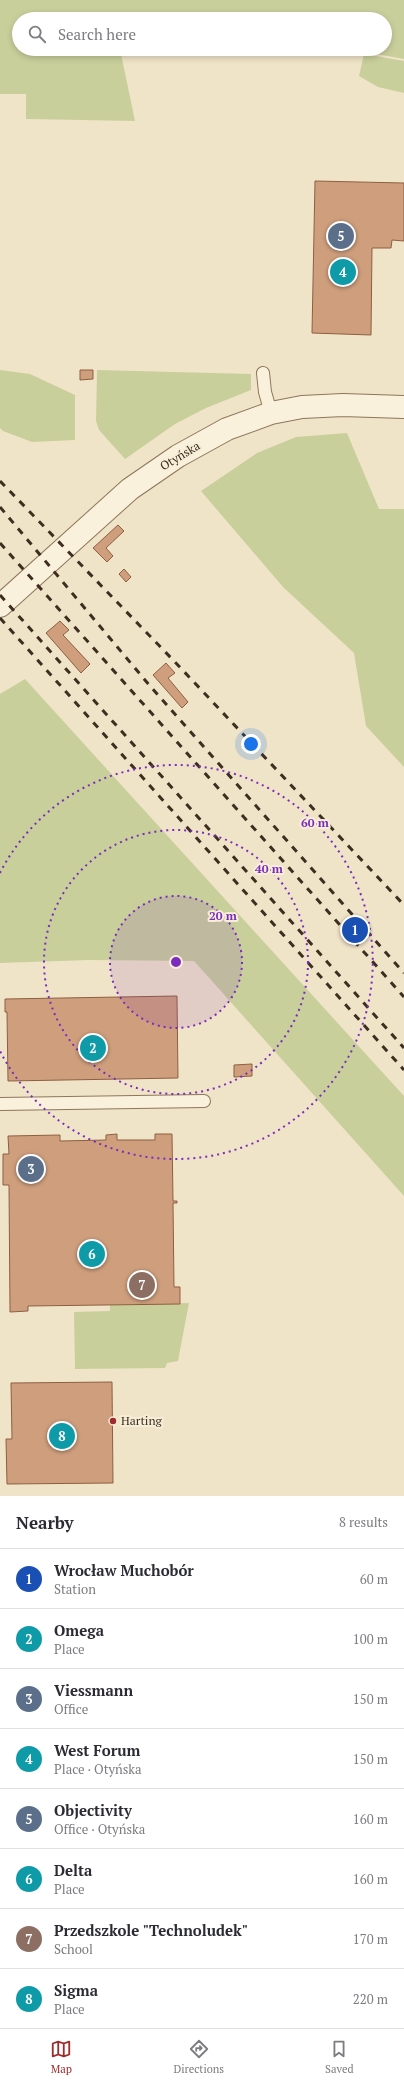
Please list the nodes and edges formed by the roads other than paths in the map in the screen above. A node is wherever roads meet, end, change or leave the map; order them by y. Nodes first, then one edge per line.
1 (263, 373) dead end
2 (404, 407) edge
3 (271, 412) junction
4 (0, 606) edge
5 (204, 1101) dead end
6 (0, 1104) edge

1 - 3 lane
2 - 3 street, Otyńska
3 - 4 street, Otyńska
5 - 6 lane

